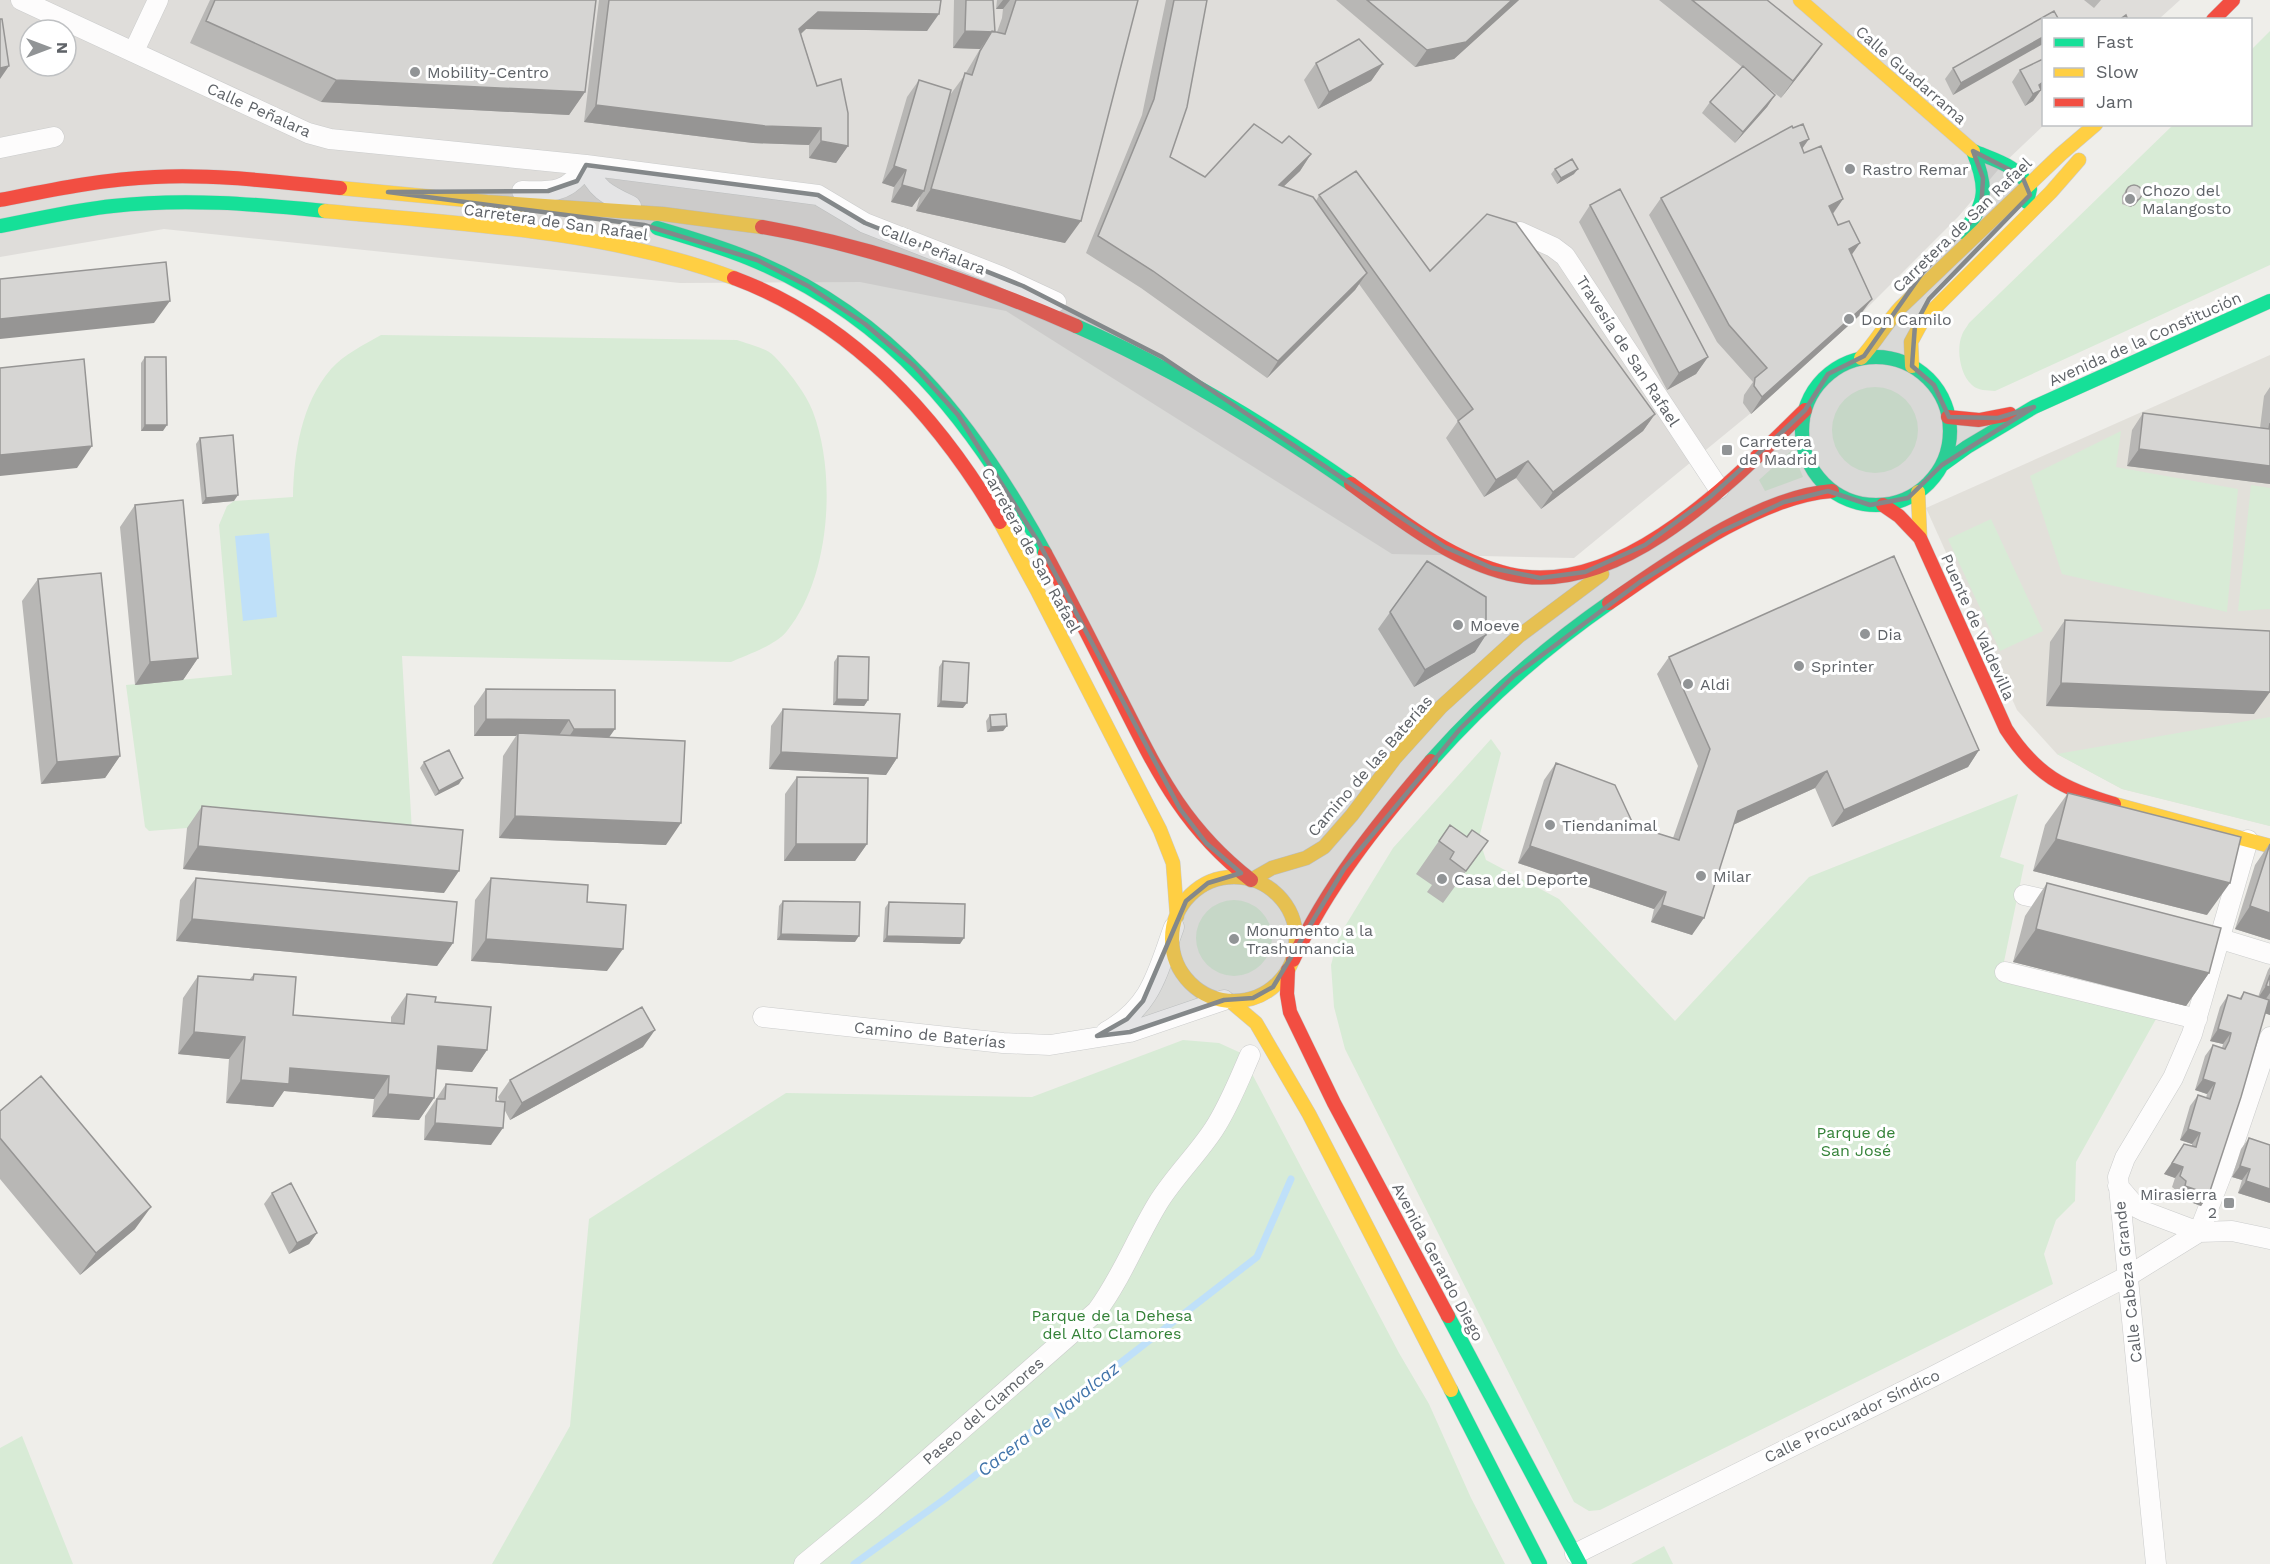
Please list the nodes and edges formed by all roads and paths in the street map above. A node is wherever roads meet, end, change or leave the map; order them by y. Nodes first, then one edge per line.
1 (21, 0) edge
2 (158, 0) edge
3 (1800, 0) edge
4 (2234, 0) edge
5 (2215, 18) edge
6 (134, 51) junction
7 (2094, 126) edge
8 (2109, 126) edge
9 (54, 137) dead end
10 (0, 148) edge
11 (1973, 151) junction
12 (2061, 154) junction
13 (2002, 164) junction
14 (586, 165) junction
15 (2029, 184) junction
16 (388, 192) junction
17 (0, 200) edge
18 (501, 203) junction
19 (650, 214) junction
20 (0, 226) edge
21 (1520, 232) edge
22 (2270, 301) edge
23 (1890, 319) junction
24 (1911, 346) junction
25 (1861, 358) junction
26 (1912, 366) junction
27 (2034, 407) junction
28 (1805, 410) junction
29 (1948, 417) junction
30 (1250, 420) junction
31 (1942, 465) junction
32 (1719, 489) junction
33 (1833, 491) junction
34 (1918, 492) junction
35 (1883, 505) junction
36 (1920, 538) junction
37 (1644, 545) junction
38 (2248, 840) junction
39 (2270, 846) edge
40 (1251, 880) junction
41 (2024, 895) dead end
42 (2082, 909) edge
43 (1175, 921) junction
44 (2197, 937) edge
45 (2220, 941) junction
46 (2270, 954) edge
47 (1290, 965) junction
48 (2005, 972) dead end
49 (1227, 1001) junction
50 (763, 1017) dead end
51 (2197, 1019) junction
52 (1097, 1036) junction
53 (2270, 1037) edge
54 (1250, 1055) dead end
55 (2118, 1186) junction
56 (2199, 1232) junction
57 (2270, 1239) edge
58 (2128, 1276) junction
59 (1577, 1559) edge
60 (804, 1564) edge
61 (1540, 1564) edge
62 (2156, 1564) edge

1 - 6 street, Calle Peñalara
2 - 6 street
3 - 11 main road, Calle Guadarrama
4 - 5 main road
6 - 14 street, Calle Peñalara
7 - 12 main road, Carretera de San Rafael
8 - 24 main road
9 - 10 street
11 - 13 main road
11 - 23 main road
12 - 13 main road
12 - 15 main road, Carretera de San Rafael
13 - 15 main road
14 - 16 street
14 - 19 street
14 - 30 street, Calle Peñalara
15 - 23 main road, Carretera de San Rafael
15 - 24 main road
16 - 17 main road, Carretera de San Rafael
16 - 18 main road, Carretera de San Rafael
18 - 19 main road, Carretera de San Rafael
18 - 40 main road, Carretera de San Rafael
19 - 30 main road, Carretera de San Rafael
20 - 43 main road, Carretera de San Rafael
21 - 32 street, Travesía de San Rafael
22 - 27 main road, Avenida de la Constitución
23 - 25 main road, Carretera de San Rafael
24 - 26 main road
25 - 26 main road
25 - 28 main road
26 - 29 main road
27 - 29 main road, Avenida de la Constitución
27 - 31 main road, Avenida de la Constitución
28 - 32 main road, Carretera de San Rafael
28 - 33 main road
29 - 31 main road
30 - 37 main road, Carretera de San Rafael
31 - 34 main road
32 - 37 main road, Carretera de San Rafael
33 - 35 main road
33 - 47 main road
34 - 35 main road
34 - 36 main road
35 - 36 main road
36 - 38 main road, Puente de Valdevilla
37 - 40 main road, Camino de las Baterías
38 - 39 main road, Puente de Valdevilla
38 - 45 street, Calle Cabeza Grande
40 - 43 main road
40 - 47 main road
41 - 42 street
43 - 49 main road
43 - 52 street, Camino de Baterías
44 - 45 street
45 - 46 street
45 - 51 street, Calle Cabeza Grande
47 - 49 main road
47 - 59 main road, Avenida Gerardo Diego
48 - 51 street
49 - 52 street, Camino de Baterías
49 - 61 main road
50 - 52 street, Camino de Baterías
51 - 55 street, Calle Cabeza Grande
53 - 56 street
54 - 60 street, Paseo del Clamores
55 - 56 street
55 - 58 street, Calle Cabeza Grande
56 - 57 street
56 - 58 street, Calle Procurador Síndico
58 - 59 street, Calle Procurador Síndico
58 - 62 street, Calle Cabeza Grande

